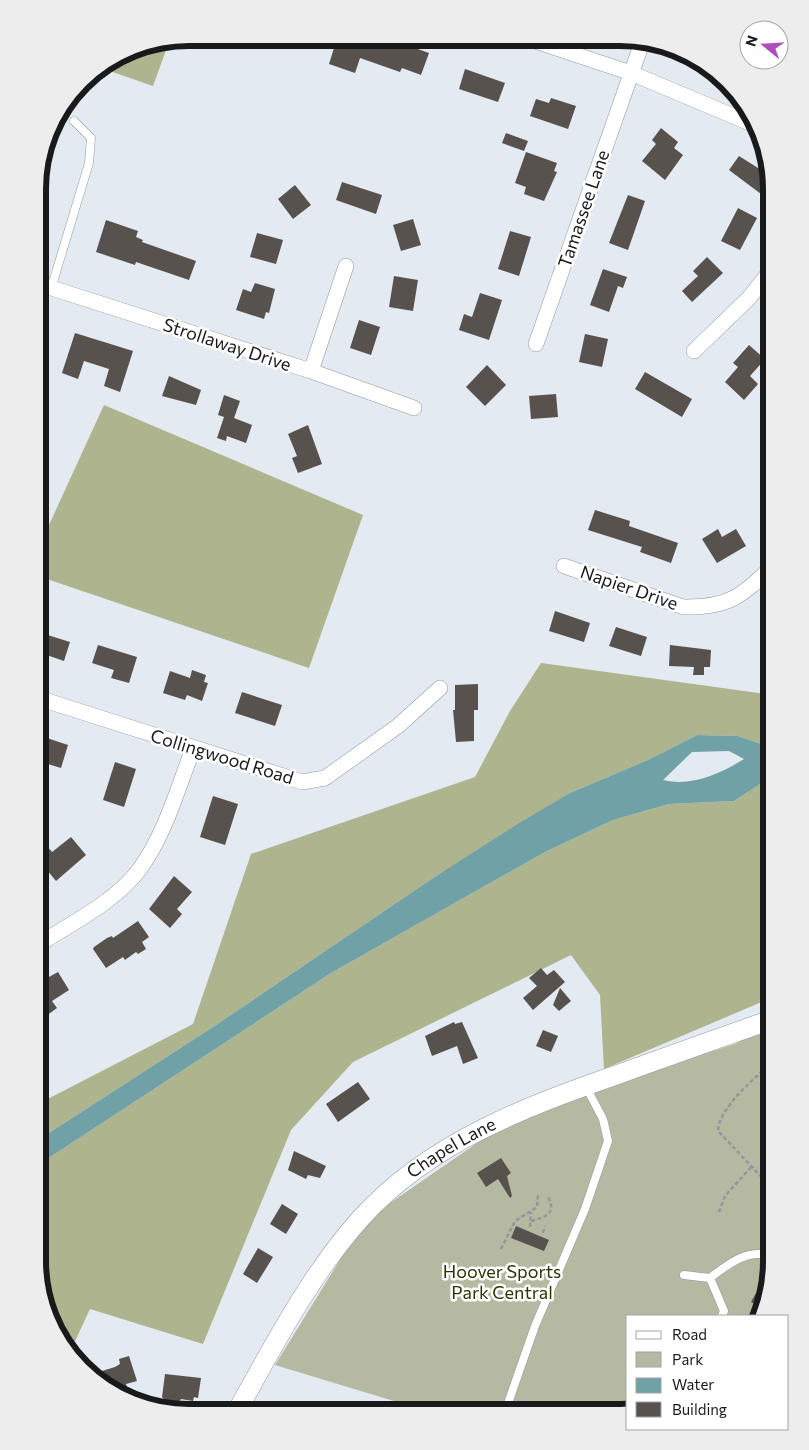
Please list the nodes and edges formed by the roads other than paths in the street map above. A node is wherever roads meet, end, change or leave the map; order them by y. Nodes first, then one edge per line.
1 (550, 46) edge
2 (640, 48) edge
3 (632, 73) junction
4 (74, 121) dead end
5 (745, 121) edge
6 (346, 266) dead end
7 (763, 281) edge
8 (46, 283) edge
9 (46, 286) edge
10 (536, 344) dead end
11 (694, 351) dead end
12 (311, 371) junction
13 (414, 408) dead end
14 (564, 566) dead end
15 (763, 575) edge
16 (440, 688) dead end
17 (46, 701) edge
18 (193, 749) junction
19 (46, 940) edge
20 (762, 1023) edge
21 (585, 1086) junction
22 (762, 1253) edge
23 (684, 1275) dead end
24 (710, 1278) junction
25 (722, 1315) edge
26 (241, 1404) edge
27 (508, 1404) edge

1 - 3 street
2 - 3 street, Tamassee Lane
3 - 5 street
3 - 10 street, Tamassee Lane
4 - 8 lane
6 - 12 street
7 - 11 street
9 - 12 street, Strollaway Drive
12 - 13 street, Strollaway Drive
14 - 15 street, Napier Drive
16 - 18 street, Collingwood Road
17 - 18 street, Collingwood Road
18 - 19 street
20 - 21 street, Chapel Lane
21 - 26 street, Chapel Lane
21 - 27 lane
22 - 24 lane
23 - 24 lane
24 - 25 lane

